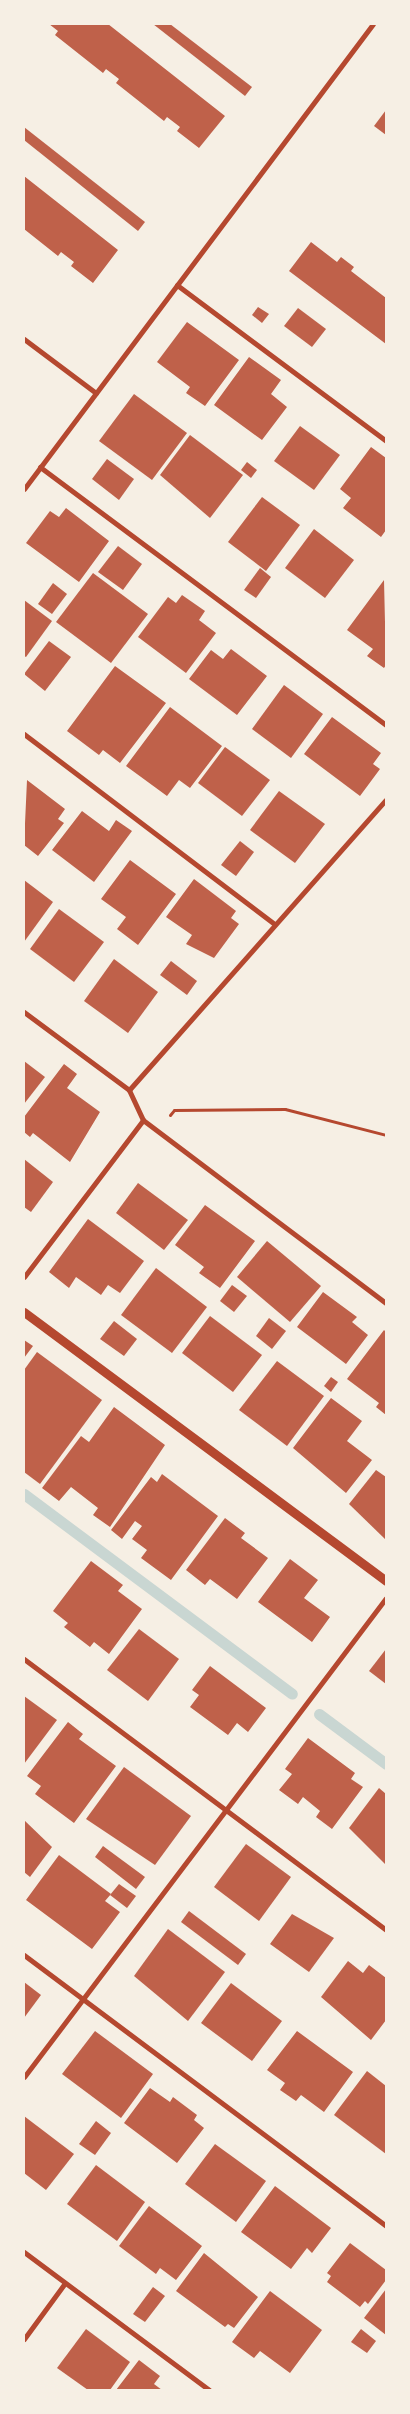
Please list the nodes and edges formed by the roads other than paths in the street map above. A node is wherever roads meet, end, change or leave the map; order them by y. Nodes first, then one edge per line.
1 (372, 24) edge
2 (177, 285) junction
3 (24, 339) edge
4 (96, 393) junction
5 (386, 441) edge
6 (40, 467) junction
7 (24, 489) edge
8 (386, 725) edge
9 (24, 734) edge
10 (386, 800) edge
11 (274, 924) junction
12 (24, 1012) edge
13 (129, 1090) junction
14 (143, 1120) junction
15 (24, 1277) edge
16 (386, 1303) edge
17 (24, 1312) edge
18 (386, 1582) edge
19 (386, 1598) edge
20 (24, 1659) edge
21 (226, 1810) junction
22 (386, 1930) edge
23 (24, 1955) edge
24 (83, 1999) junction
25 (24, 2077) edge
26 (386, 2226) edge
27 (24, 2252) edge
28 (65, 2283) junction
29 (24, 2339) edge
30 (209, 2390) edge

1 - 2 street
2 - 4 street
2 - 5 street
3 - 4 street
4 - 6 street
6 - 7 street
6 - 8 street
9 - 11 street
10 - 11 street
11 - 13 street
12 - 13 street
13 - 14 street
14 - 15 street
14 - 16 street
17 - 18 street
19 - 21 street
20 - 21 street
21 - 22 street
21 - 24 street
23 - 24 street
24 - 25 street
24 - 26 street
27 - 28 street
28 - 29 street
28 - 30 street

